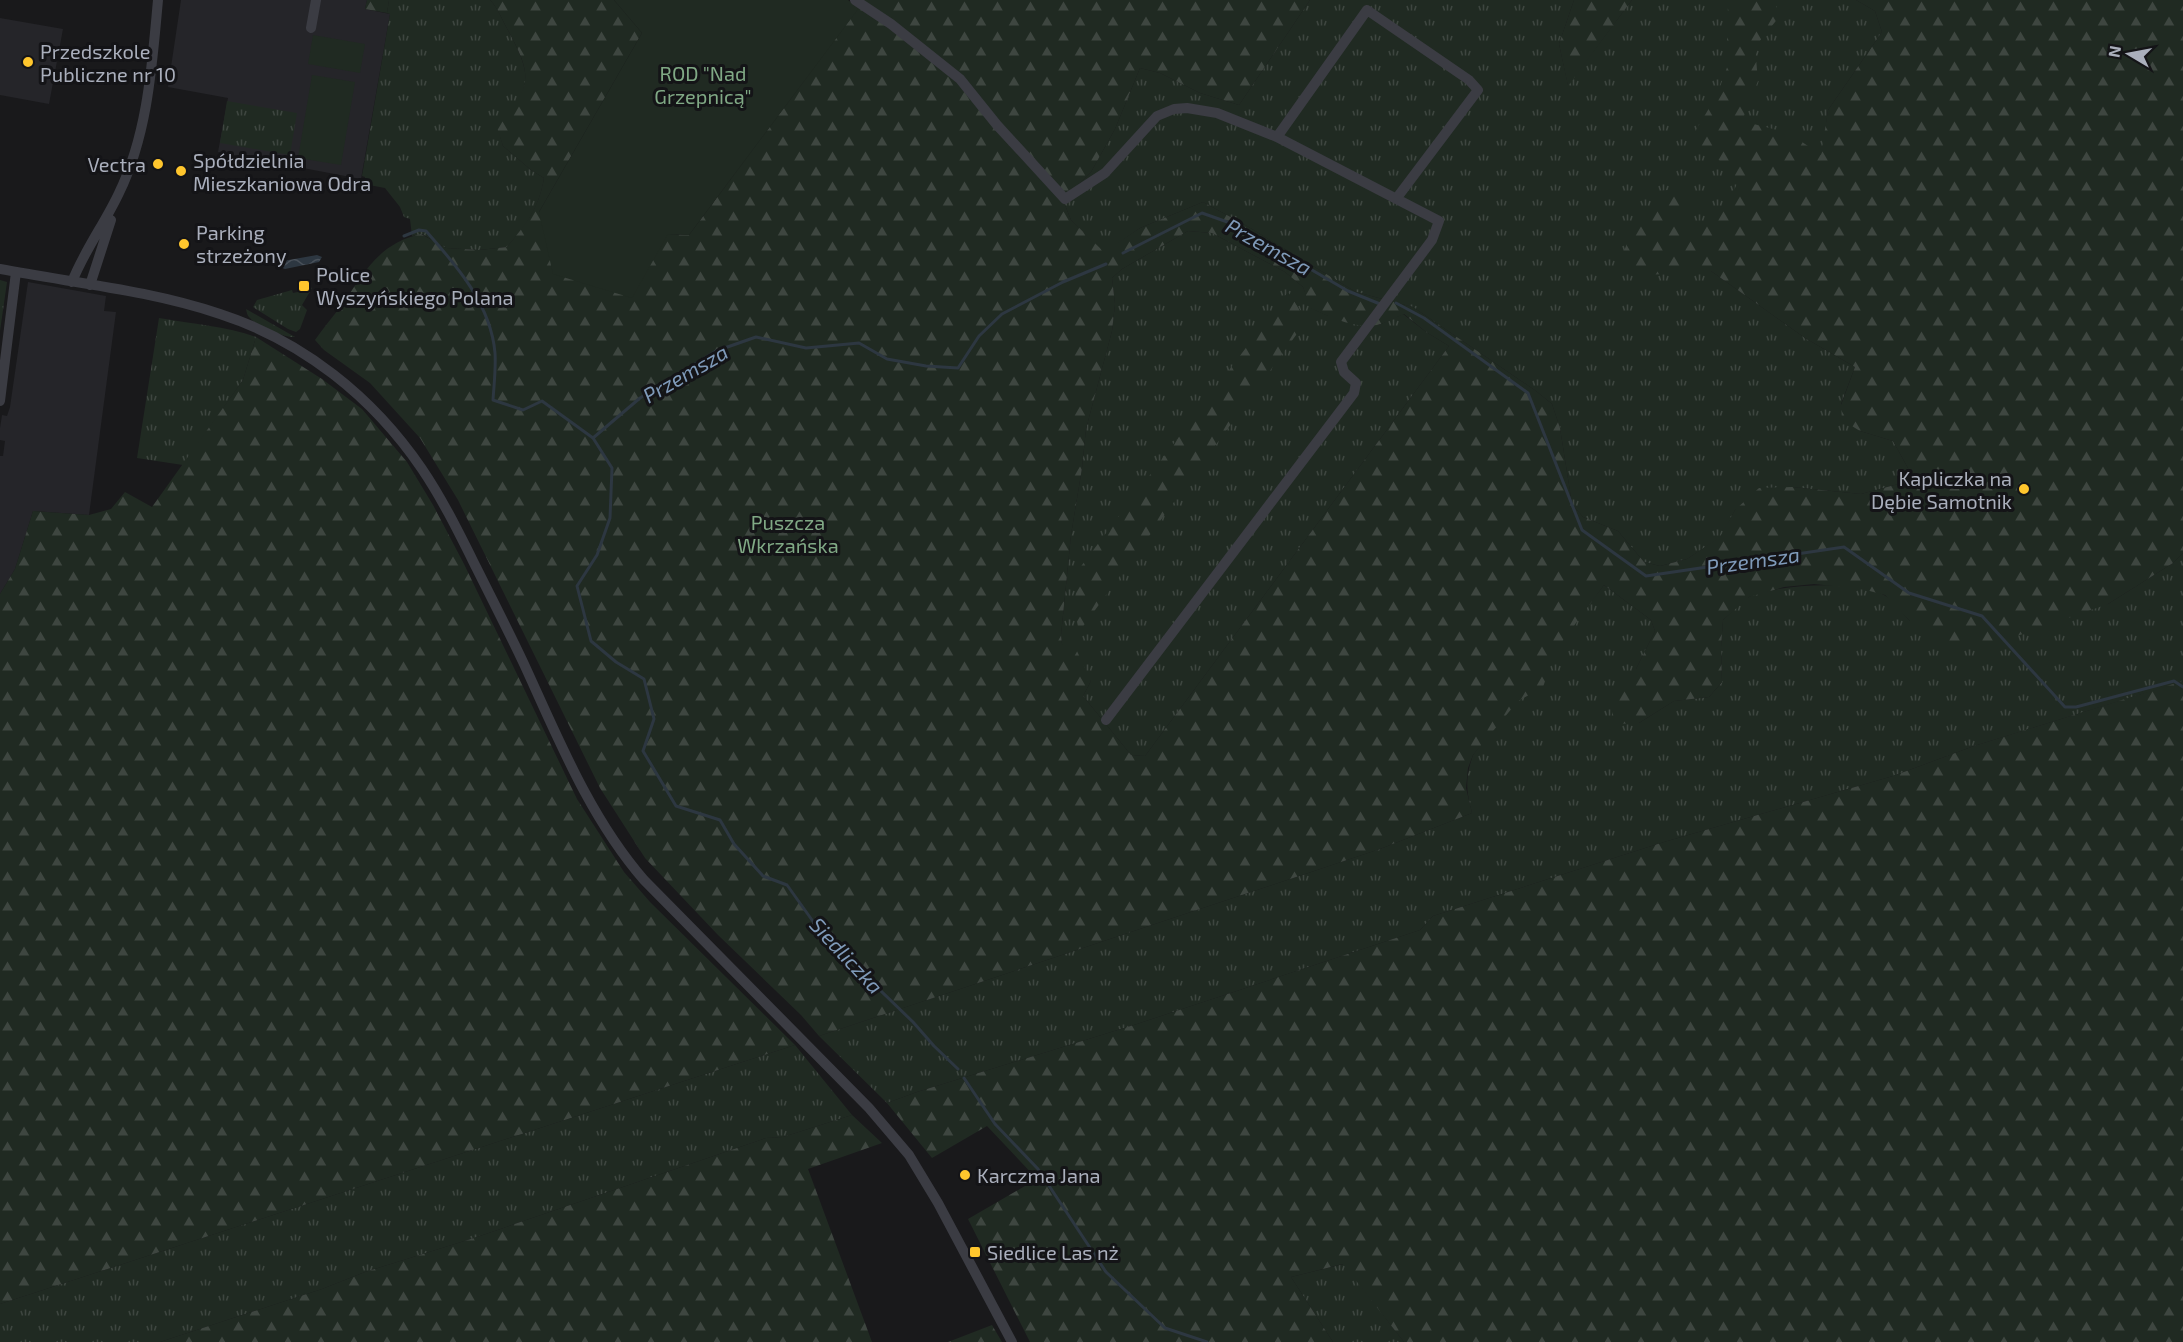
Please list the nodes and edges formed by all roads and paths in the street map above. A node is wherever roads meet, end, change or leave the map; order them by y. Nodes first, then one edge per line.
1 (158, 0) edge
2 (316, 0) edge
3 (855, 0) edge
4 (311, 28) dead end
5 (1277, 138) junction
6 (120, 192) junction
7 (1396, 199) junction
8 (0, 269) edge
9 (16, 272) junction
10 (72, 282) junction
11 (90, 285) junction
12 (0, 400) edge
13 (1106, 720) dead end
14 (1012, 1342) edge

1 - 6 street
2 - 4 street
3 - 5 street
5 - 7 street
5 - 7 street
6 - 10 street
6 - 11 street
7 - 13 street
8 - 9 street
9 - 10 street
9 - 12 street
10 - 11 street
11 - 14 street

